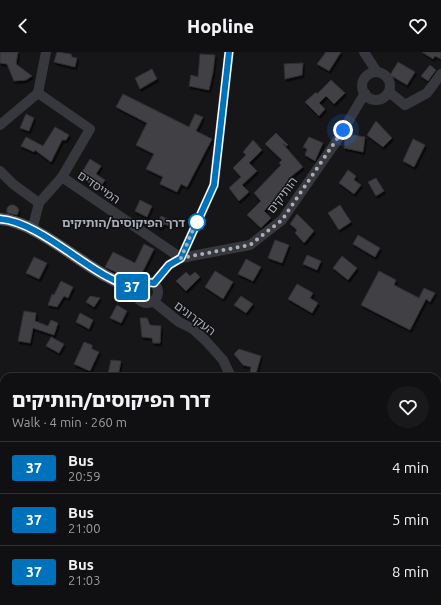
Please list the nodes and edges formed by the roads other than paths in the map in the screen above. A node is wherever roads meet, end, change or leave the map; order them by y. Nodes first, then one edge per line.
1 (46, 52) edge
2 (229, 52) edge
3 (364, 52) edge
4 (377, 72) junction
5 (441, 74) edge
6 (389, 92) junction
7 (38, 93) junction
8 (365, 93) junction
9 (0, 125) edge
10 (0, 171) edge
11 (62, 177) junction
12 (39, 203) junction
13 (0, 219) edge
14 (32, 230) junction
15 (181, 258) junction
16 (154, 283) junction
17 (137, 289) junction
18 (153, 301) junction
19 (229, 373) edge

1 - 7 street
2 - 15 street
3 - 4 street
4 - 6 street
4 - 8 street
5 - 6 street
6 - 8 street
7 - 9 street
7 - 11 street
8 - 15 street, הותיקים
10 - 12 street
11 - 12 street
11 - 15 street, המייסדים
12 - 14 street
13 - 14 main road
14 - 17 main road
15 - 16 street
16 - 17 street
16 - 18 street
17 - 18 street
18 - 19 street, העקרונים

